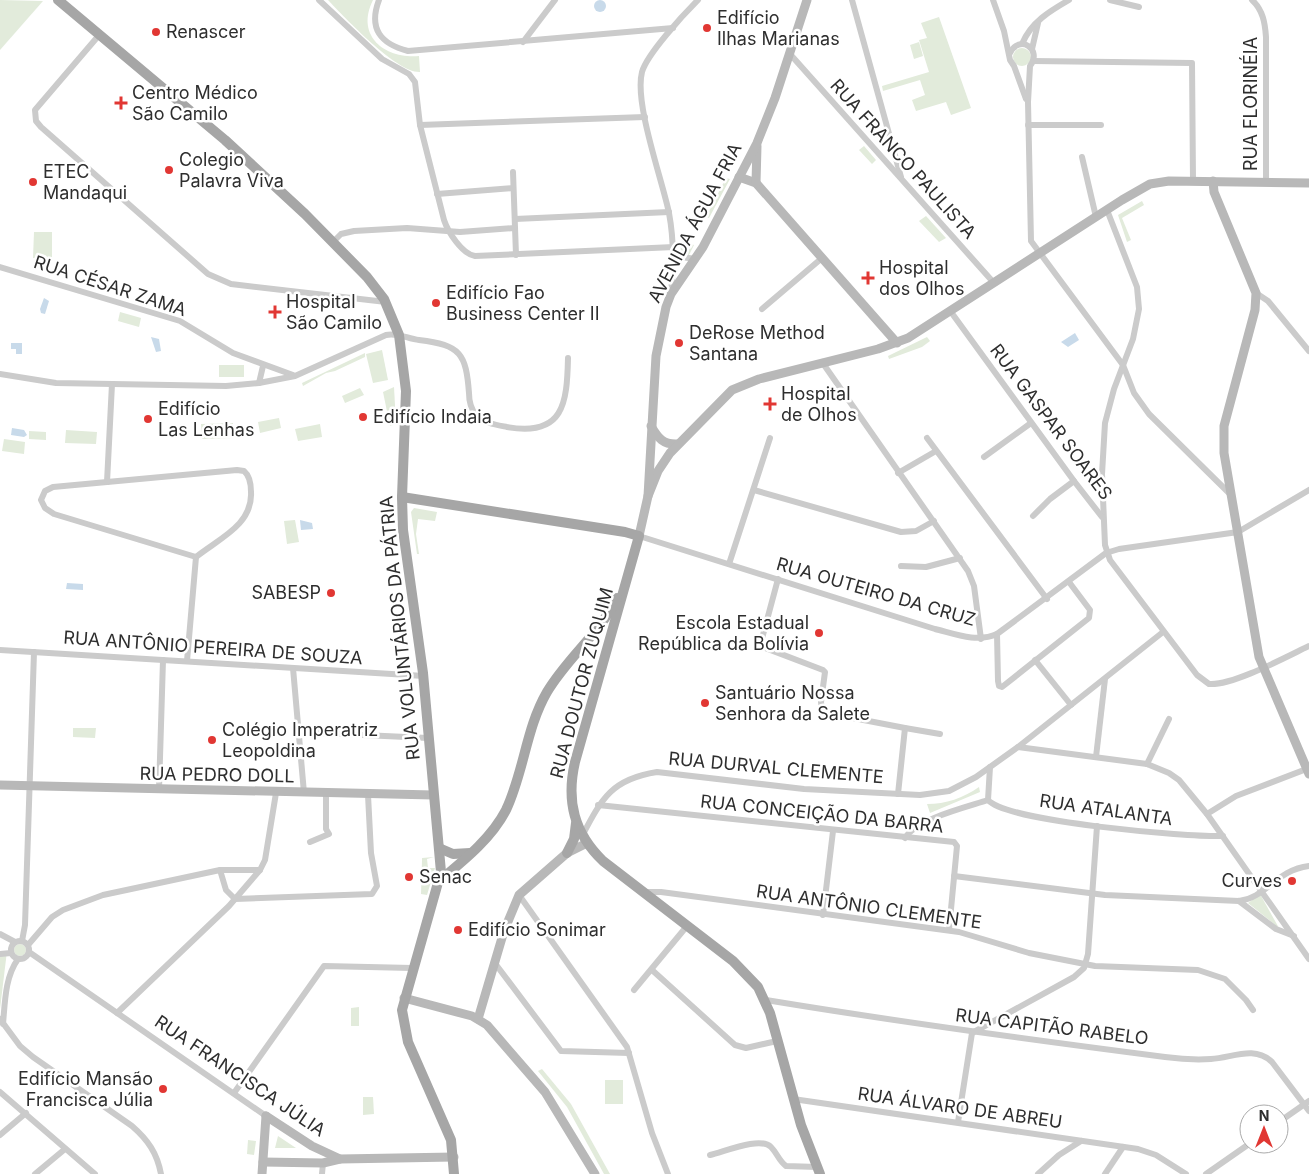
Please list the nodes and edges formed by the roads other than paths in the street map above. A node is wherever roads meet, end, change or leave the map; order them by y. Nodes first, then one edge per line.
1 (58, 0) edge
2 (319, 0) edge
3 (379, 0) edge
4 (555, 0) edge
5 (698, 0) edge
6 (807, 0) edge
7 (852, 0) edge
8 (993, 0) edge
9 (1069, 0) edge
10 (1110, 0) edge
11 (1252, 0) edge
12 (1259, 3) edge
13 (1138, 7) dead end
14 (1039, 20) junction
15 (673, 28) junction
16 (1004, 31) junction
17 (100, 34) junction
18 (523, 42) junction
19 (1019, 45) junction
20 (1032, 49) junction
21 (1010, 53) junction
22 (790, 54) junction
23 (1032, 63) junction
24 (1014, 66) junction
25 (1028, 102) junction
26 (645, 117) junction
27 (420, 125) junction
28 (1028, 126) junction
29 (1101, 126) dead end
30 (757, 142) junction
31 (1082, 157) dead end
32 (513, 172) dead end
33 (739, 177) junction
34 (902, 180) junction
35 (1193, 181) junction
36 (1213, 181) junction
37 (1266, 182) junction
38 (756, 183) junction
39 (1309, 183) edge
40 (514, 188) junction
41 (437, 194) junction
42 (1107, 210) junction
43 (669, 212) junction
44 (1096, 217) junction
45 (515, 219) junction
46 (515, 228) junction
47 (449, 231) junction
48 (333, 242) junction
49 (674, 246) junction
50 (1041, 253) junction
51 (516, 255) junction
52 (674, 256) junction
53 (822, 258) junction
54 (696, 259) junction
55 (0, 267) edge
56 (994, 284) junction
57 (1256, 292) junction
58 (671, 294) junction
59 (386, 302) junction
60 (762, 309) dead end
61 (950, 312) junction
62 (887, 331) junction
63 (399, 335) junction
64 (897, 343) junction
65 (878, 349) junction
66 (1309, 350) edge
67 (568, 358) dead end
68 (822, 362) junction
69 (1123, 365) junction
70 (263, 366) junction
71 (0, 374) edge
72 (295, 376) junction
73 (259, 383) junction
74 (112, 384) junction
75 (1032, 423) junction
76 (651, 426) junction
77 (651, 438) joint
78 (770, 438) dead end
79 (927, 438) dead end
80 (678, 444) junction
81 (936, 451) junction
82 (984, 457) dead end
83 (898, 473) junction
84 (1074, 481) junction
85 (107, 482) junction
86 (754, 490) junction
87 (1309, 490) edge
88 (1231, 495) junction
89 (648, 496) junction
90 (402, 497) junction
91 (1033, 516) dead end
92 (1102, 516) junction
93 (934, 521) junction
94 (1238, 532) junction
95 (639, 536) junction
96 (1106, 553) junction
97 (196, 557) junction
98 (960, 558) junction
99 (729, 564) junction
100 (901, 566) dead end
101 (778, 579) junction
102 (1068, 582) junction
103 (623, 592) junction
104 (1047, 599) junction
105 (1163, 632) junction
106 (997, 634) junction
107 (981, 638) junction
108 (1309, 646) edge
109 (0, 650) edge
110 (34, 652) junction
111 (163, 660) junction
112 (1035, 660) junction
113 (188, 661) junction
114 (1262, 667) junction
115 (293, 668) junction
116 (424, 676) junction
117 (1105, 679) junction
118 (1071, 705) junction
119 (1169, 719) dead end
120 (905, 728) junction
121 (298, 732) junction
122 (940, 734) dead end
123 (428, 738) junction
124 (1018, 747) junction
125 (1096, 757) junction
126 (1147, 764) junction
127 (990, 768) junction
128 (1308, 770) edge
129 (0, 785) edge
130 (30, 786) junction
131 (159, 790) junction
132 (276, 793) junction
133 (304, 793) junction
134 (326, 794) junction
135 (898, 794) junction
136 (368, 795) junction
137 (433, 795) junction
138 (988, 800) junction
139 (598, 805) junction
140 (1207, 814) junction
141 (576, 822) junction
142 (1097, 826) junction
143 (833, 831) junction
144 (1223, 836) junction
145 (905, 838) junction
146 (585, 839) junction
147 (310, 842) dead end
148 (440, 848) junction
149 (470, 853) junction
150 (567, 853) junction
151 (1309, 866) edge
152 (220, 870) junction
153 (260, 870) junction
154 (954, 876) junction
155 (439, 882) junction
156 (1262, 891) junction
157 (641, 892) junction
158 (1092, 894) junction
159 (519, 895) junction
160 (235, 898) junction
161 (1238, 901) junction
162 (823, 915) junction
163 (687, 926) junction
164 (949, 930) junction
165 (0, 934) edge
166 (1294, 936) junction
167 (24, 945) junction
168 (11, 953) junction
169 (0, 954) edge
170 (18, 959) junction
171 (1309, 959) edge
172 (494, 962) junction
173 (1086, 964) junction
174 (412, 968) junction
175 (652, 970) junction
176 (634, 990) dead end
177 (404, 998) junction
178 (766, 1000) junction
179 (1253, 1010) dead end
180 (117, 1012) junction
181 (478, 1019) junction
182 (1, 1022) edge
183 (972, 1033) junction
184 (778, 1041) junction
185 (629, 1053) junction
186 (0, 1092) edge
187 (234, 1093) junction
188 (793, 1099) junction
189 (1307, 1103) edge
190 (1309, 1111) edge
191 (26, 1113) junction
192 (1289, 1115) edge
193 (266, 1116) junction
194 (958, 1122) junction
195 (0, 1135) edge
196 (1081, 1141) junction
197 (312, 1146) junction
198 (1123, 1147) junction
199 (65, 1149) junction
200 (1239, 1151) edge
201 (710, 1155) dead end
202 (454, 1157) junction
203 (340, 1159) junction
204 (263, 1162) junction
205 (307, 1163) junction
206 (323, 1163) junction
207 (818, 1170) edge
208 (35, 1174) edge
209 (95, 1174) edge
210 (161, 1174) edge
211 (262, 1174) edge
212 (322, 1174) edge
213 (454, 1174) edge
214 (595, 1174) edge
215 (668, 1174) edge
216 (1038, 1174) edge
217 (1105, 1174) edge
218 (1186, 1174) edge
219 (1206, 1174) edge

1 - 17 main road, RUA VOLUNTÁRIOS DA PÁTRIA
2 - 27 street
3 - 18 street
4 - 18 street
5 - 15 street
6 - 22 main road, AVENIDA ÁGUA FRIA
7 - 34 street
8 - 16 street
9 - 14 street
10 - 13 street
11 - 12 street, RUA FLORINÉIA
12 - 37 street, RUA FLORINÉIA
14 - 19 street
14 - 20 street
15 - 18 street
15 - 26 street
16 - 19 street
16 - 21 street
17 - 48 main road, RUA VOLUNTÁRIOS DA PÁTRIA
17 - 59 street
19 - 20 street
19 - 21 street
20 - 23 street
21 - 24 street
22 - 30 main road, AVENIDA ÁGUA FRIA
22 - 34 street, RUA FRANCO PAULISTA
23 - 24 street
23 - 25 street
23 - 35 street
24 - 25 street
25 - 28 street
26 - 27 street
26 - 43 street
27 - 41 street
28 - 29 street
28 - 50 street
30 - 33 main road, AVENIDA ÁGUA FRIA
30 - 38 main road, AVENIDA ÁGUA FRIA
31 - 44 street
32 - 40 street
33 - 38 main road
33 - 54 main road, AVENIDA ÁGUA FRIA
34 - 56 street, RUA FRANCO PAULISTA
35 - 36 main road
35 - 42 main road
36 - 37 main road
36 - 57 main road
37 - 39 main road
38 - 53 main road
40 - 41 street
40 - 45 street
41 - 47 street
42 - 44 main road
42 - 69 street
43 - 45 street
43 - 49 street
44 - 50 main road
45 - 46 street
46 - 47 street
46 - 51 street
47 - 48 street
47 - 51 street
48 - 59 main road, RUA VOLUNTÁRIOS DA PÁTRIA
49 - 51 street
49 - 52 street
50 - 56 main road
50 - 69 street
52 - 54 street
52 - 58 street
53 - 60 street
53 - 62 main road
54 - 58 main road, AVENIDA ÁGUA FRIA
55 - 70 street, RUA CÉSAR ZAMA
56 - 61 main road
57 - 66 street
57 - 88 main road
58 - 76 main road, AVENIDA ÁGUA FRIA
59 - 63 main road, RUA VOLUNTÁRIOS DA PÁTRIA
61 - 64 main road
61 - 75 street, RUA GASPAR SOARES
62 - 64 main road
62 - 65 main road
63 - 67 street
63 - 72 street
63 - 90 main road, RUA VOLUNTÁRIOS DA PÁTRIA
64 - 65 main road
65 - 68 main road
68 - 80 main road
68 - 83 street
69 - 88 street
69 - 92 street
70 - 72 street, RUA CÉSAR ZAMA
70 - 73 street
71 - 74 street
72 - 73 street
73 - 74 street
74 - 85 street
75 - 82 street
75 - 84 street, RUA GASPAR SOARES
76 - 77 main road, AVENIDA ÁGUA FRIA
76 - 80 main road
77 - 89 main road, RUA DOUTOR ZUQUIM
78 - 86 street
79 - 81 street
80 - 89 main road
81 - 83 street
81 - 104 street
83 - 93 street
84 - 91 street
84 - 92 street, RUA GASPAR SOARES
85 - 97 street
85 - 97 street
86 - 93 street
86 - 99 street
87 - 94 street, RUA OUTEIRO DA CRUZ
88 - 94 main road
89 - 95 main road, RUA DOUTOR ZUQUIM
90 - 95 main road
90 - 116 main road, RUA VOLUNTÁRIOS DA PÁTRIA
92 - 96 street, RUA GASPAR SOARES
93 - 98 street
94 - 96 street, RUA OUTEIRO DA CRUZ
94 - 114 main road
95 - 99 street, RUA OUTEIRO DA CRUZ
95 - 103 main road, RUA DOUTOR ZUQUIM
96 - 102 street, RUA OUTEIRO DA CRUZ
96 - 105 street, RUA GASPAR SOARES
97 - 113 street
98 - 100 street
98 - 107 street
99 - 101 street, RUA OUTEIRO DA CRUZ
101 - 107 street, RUA OUTEIRO DA CRUZ
101 - 120 street
102 - 104 street, RUA OUTEIRO DA CRUZ
102 - 112 street
103 - 141 main road, RUA DOUTOR ZUQUIM
103 - 149 main road
104 - 106 street, RUA OUTEIRO DA CRUZ
105 - 114 street, RUA GASPAR SOARES
105 - 117 street, RUA DURVAL CLEMENTE
106 - 107 street, RUA OUTEIRO DA CRUZ
106 - 112 street
108 - 114 street, RUA GASPAR SOARES
109 - 110 street, RUA ANTÔNIO PEREIRA DE SOUZA
110 - 111 street, RUA ANTÔNIO PEREIRA DE SOUZA
110 - 130 street
111 - 113 street, RUA ANTÔNIO PEREIRA DE SOUZA
111 - 131 street
112 - 118 street
113 - 115 street, RUA ANTÔNIO PEREIRA DE SOUZA
114 - 128 main road
115 - 116 street, RUA ANTÔNIO PEREIRA DE SOUZA
115 - 121 street
116 - 123 main road, RUA VOLUNTÁRIOS DA PÁTRIA
117 - 118 street, RUA DURVAL CLEMENTE
117 - 125 street
118 - 124 street, RUA DURVAL CLEMENTE
119 - 126 street
120 - 122 street
120 - 135 street
121 - 123 street
121 - 133 street
123 - 137 main road, RUA VOLUNTÁRIOS DA PÁTRIA
124 - 125 street
124 - 127 street, RUA DURVAL CLEMENTE
125 - 126 street
126 - 140 street
127 - 135 street, RUA DURVAL CLEMENTE
127 - 138 street
128 - 140 street
129 - 130 main road, RUA PEDRO DOLL
130 - 131 main road, RUA PEDRO DOLL
130 - 167 street
131 - 132 main road, RUA PEDRO DOLL
132 - 133 main road, RUA PEDRO DOLL
132 - 153 street
133 - 134 main road, RUA PEDRO DOLL
134 - 136 main road, RUA PEDRO DOLL
134 - 147 street
135 - 139 street, RUA DURVAL CLEMENTE
136 - 137 main road, RUA PEDRO DOLL
136 - 160 street
137 - 148 main road, RUA VOLUNTÁRIOS DA PÁTRIA
138 - 142 street, RUA ATALANTA
138 - 145 street
139 - 143 street, RUA CONCEIÇÃO DA BARRA
139 - 146 street, RUA DURVAL CLEMENTE
140 - 144 street
141 - 146 main road, RUA DOUTOR ZUQUIM
141 - 150 main road
142 - 144 street, RUA ATALANTA
142 - 158 street
143 - 145 street, RUA CONCEIÇÃO DA BARRA
143 - 162 street
144 - 156 street
145 - 154 street, RUA CONCEIÇÃO DA BARRA
146 - 150 main road
146 - 157 main road, RUA DOUTOR ZUQUIM
148 - 149 main road
148 - 155 main road, RUA VOLUNTÁRIOS DA PÁTRIA
149 - 155 main road
150 - 159 main road
151 - 156 street
152 - 153 street
152 - 160 street
152 - 167 street
153 - 160 street
154 - 158 street
154 - 164 street, RUA CONCEIÇÃO DA BARRA
155 - 174 main road, RUA VOLUNTÁRIOS DA PÁTRIA
156 - 161 street
156 - 166 street
157 - 162 street, RUA ANTÔNIO CLEMENTE
157 - 163 main road, RUA DOUTOR ZUQUIM
158 - 161 street
158 - 173 street
159 - 172 main road
159 - 185 street
160 - 180 street
161 - 166 street
162 - 164 street, RUA ANTÔNIO CLEMENTE
163 - 175 street
163 - 178 main road, RUA DOUTOR ZUQUIM
164 - 173 street, RUA ANTÔNIO CLEMENTE
165 - 167 street, RUA FRANCISCA JÚLIA
166 - 171 street
167 - 168 street
167 - 170 street
167 - 180 street, RUA FRANCISCA JÚLIA
168 - 169 street
168 - 170 street
170 - 182 street
172 - 181 main road
172 - 185 street
173 - 179 street, RUA ANTÔNIO CLEMENTE
173 - 183 street
174 - 177 main road, RUA VOLUNTÁRIOS DA PÁTRIA
174 - 187 street
175 - 176 street
175 - 184 street
177 - 181 main road
177 - 202 main road, RUA VOLUNTÁRIOS DA PÁTRIA
178 - 183 street, RUA CAPITÃO RABELO
178 - 184 main road, RUA DOUTOR ZUQUIM
180 - 187 street, RUA FRANCISCA JÚLIA
181 - 214 main road
182 - 210 street
183 - 189 street, RUA CAPITÃO RABELO
183 - 194 street
184 - 188 main road, RUA DOUTOR ZUQUIM
185 - 215 street
186 - 191 street
187 - 193 street, RUA FRANCISCA JÚLIA
188 - 194 street, RUA ÁLVARO DE ABREU
188 - 207 main road, RUA DOUTOR ZUQUIM
189 - 190 street, RUA CAPITÃO RABELO
189 - 192 street
191 - 195 street
191 - 199 street
193 - 197 main road, RUA FRANCISCA JÚLIA
193 - 204 main road
194 - 196 street, RUA ÁLVARO DE ABREU
196 - 198 street, RUA ÁLVARO DE ABREU
196 - 216 street
197 - 203 main road, RUA FRANCISCA JÚLIA
197 - 205 main road
198 - 217 street
198 - 218 street, RUA ÁLVARO DE ABREU
199 - 208 street
199 - 209 street
200 - 219 street
201 - 207 street
202 - 203 main road, RUA FRANCISCA JÚLIA
202 - 213 main road, RUA VOLUNTÁRIOS DA PÁTRIA
203 - 206 main road
204 - 205 main road
204 - 211 main road
205 - 206 main road
206 - 212 street

